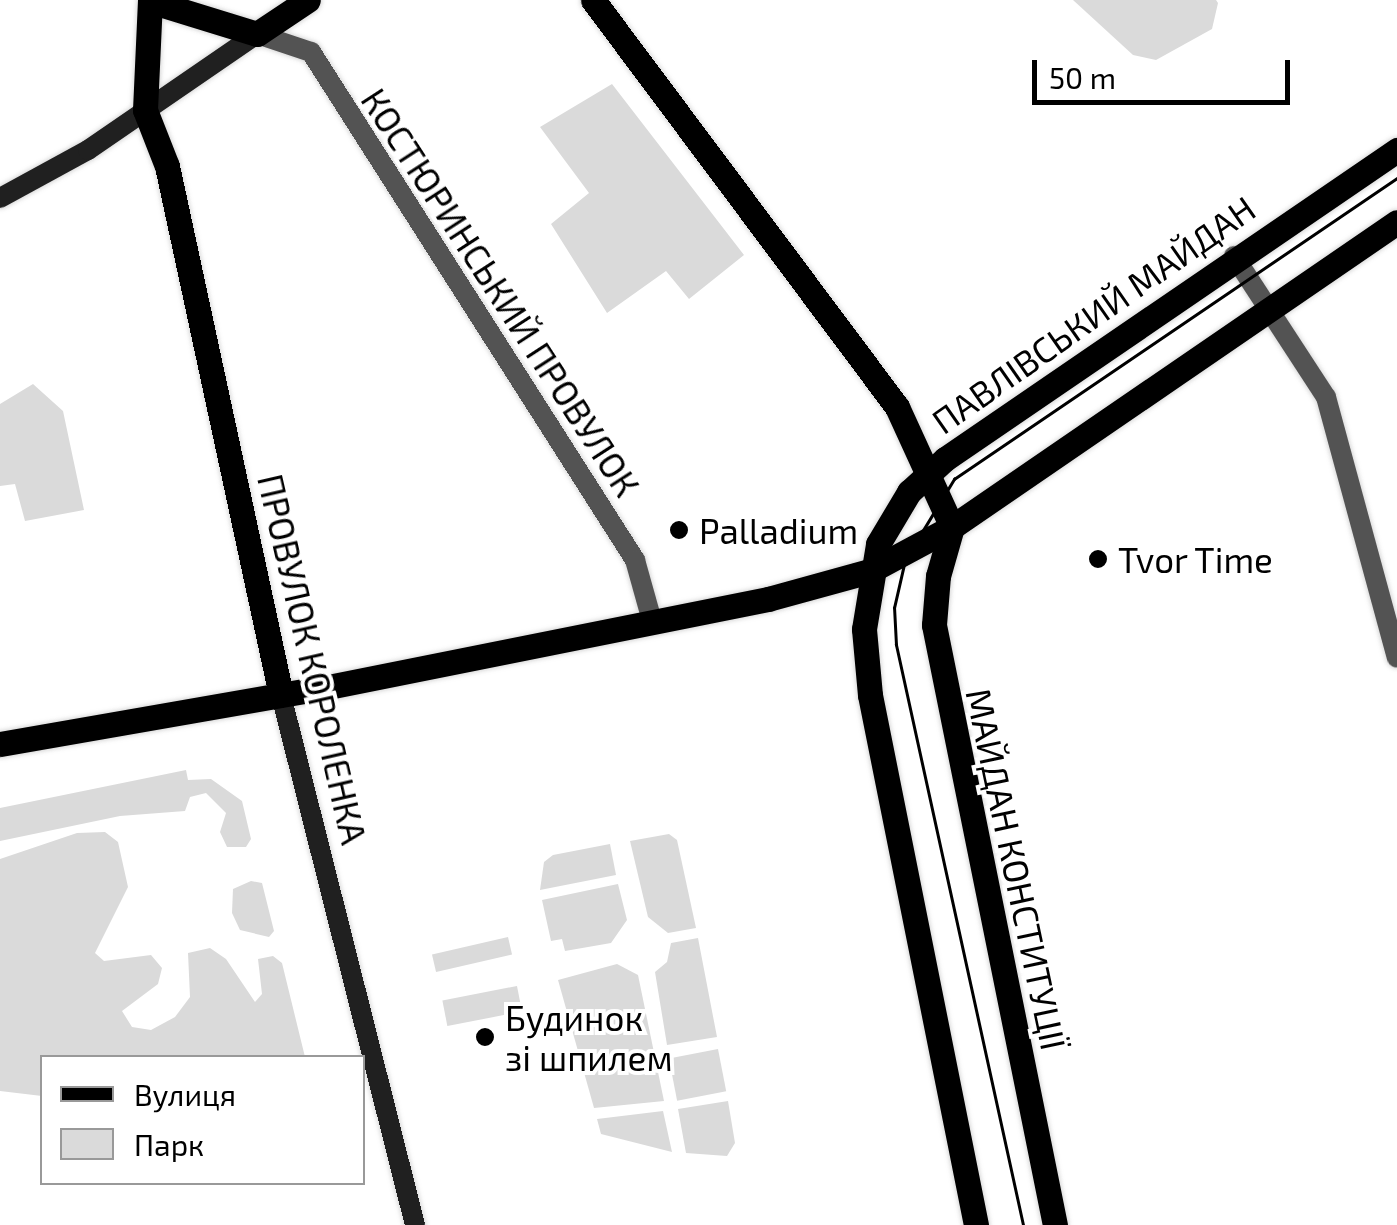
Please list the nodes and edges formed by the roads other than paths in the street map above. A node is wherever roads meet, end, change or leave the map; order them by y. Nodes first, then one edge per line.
1 (150, 0) edge
2 (308, 0) edge
3 (593, 0) edge
4 (257, 34) junction
5 (145, 110) junction
6 (1397, 150) edge
7 (0, 198) edge
8 (1397, 222) edge
9 (1234, 256) junction
10 (1268, 306) junction
11 (926, 474) junction
12 (952, 528) junction
13 (870, 571) junction
14 (652, 621) junction
15 (1397, 658) edge
16 (281, 695) junction
17 (0, 744) edge
18 (415, 1225) edge
19 (976, 1225) edge
20 (1055, 1225) edge

1 - 4 main road
1 - 5 main road
2 - 4 main road
3 - 11 main road
4 - 5 street
4 - 14 street, КОСТЮРИНСЬКИЙ ПРОВУЛОК
5 - 7 street
5 - 16 main road, ПРОВУЛОК КОРОЛЕНКА
6 - 9 main road, ПАВЛІВСЬКИЙ МАЙДАН
8 - 10 main road
9 - 10 street
9 - 11 main road, ПАВЛІВСЬКИЙ МАЙДАН
10 - 12 main road
10 - 15 street
11 - 12 main road
11 - 13 main road, ПАВЛІВСЬКИЙ МАЙДАН
12 - 13 main road
12 - 20 main road, МАЙДАН КОНСТИТУЦІЇ
13 - 14 main road
13 - 19 main road
14 - 16 main road
16 - 17 main road
16 - 18 street, ПРОВУЛОК КОРОЛЕНКА

